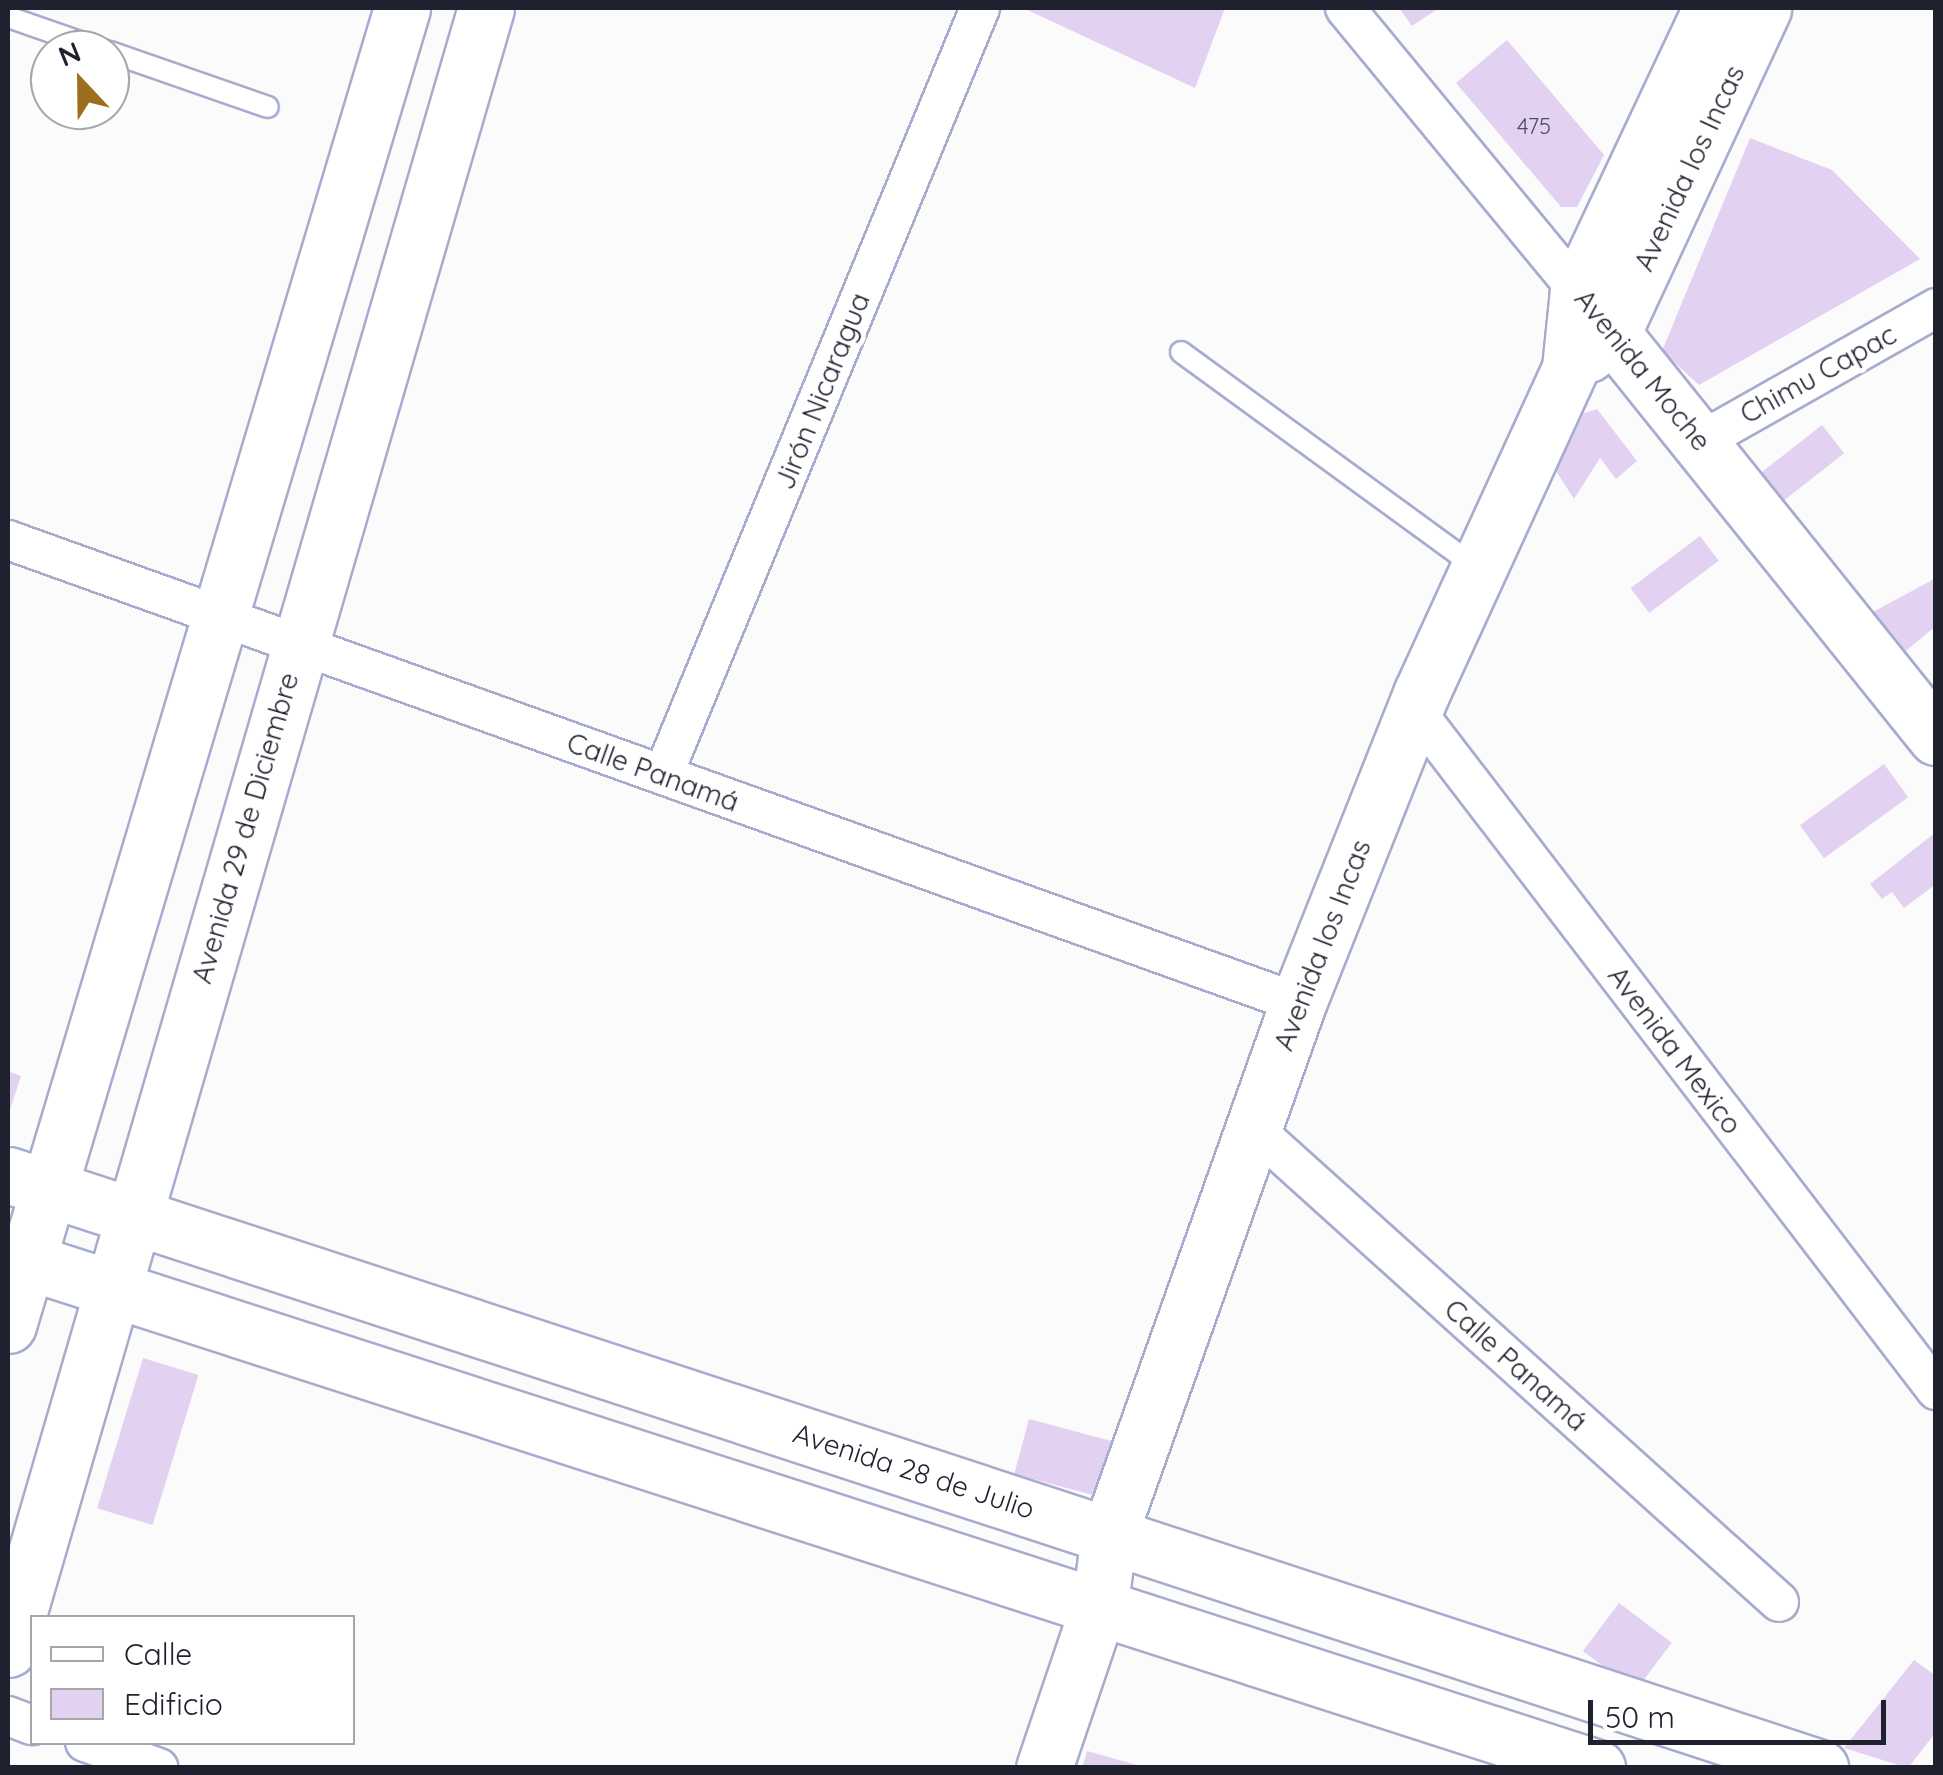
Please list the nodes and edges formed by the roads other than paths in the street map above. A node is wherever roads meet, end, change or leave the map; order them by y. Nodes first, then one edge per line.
1 (402, 8) edge
2 (483, 8) edge
3 (980, 8) edge
4 (1345, 8) edge
5 (1710, 8) edge
6 (1764, 8) edge
7 (8, 17) edge
8 (45, 30) edge
9 (130, 59) edge
10 (268, 106) dead end
11 (1578, 291) junction
12 (1936, 308) edge
13 (1612, 334) junction
14 (1181, 352) dead end
15 (1570, 368) junction
16 (1701, 441) junction
17 (8, 540) edge
18 (1478, 569) junction
19 (216, 615) junction
20 (299, 645) junction
21 (1415, 710) junction
22 (1936, 737) edge
23 (664, 775) junction
24 (1298, 1003) junction
25 (1253, 1128) junction
26 (26, 1181) edge
27 (133, 1212) junction
28 (17, 1258) edge
29 (114, 1290) junction
30 (8, 1325) edge
31 (1936, 1390) edge
32 (1109, 1535) junction
33 (1778, 1602) dead end
34 (1100, 1603) junction
35 (8, 1650) edge
36 (94, 1745) edge
37 (159, 1768) edge
38 (1044, 1768) edge
39 (1597, 1768) edge
40 (1820, 1768) edge

1 - 19 street
2 - 20 street, Avenida 29 de Diciembre
3 - 23 street, Jirón Nicaragua
4 - 11 street, Avenida Moche
5 - 11 street, Avenida los Incas
6 - 13 street, Avenida los Incas
7 - 8 lane
9 - 10 lane
11 - 13 street, Avenida Moche
11 - 15 street, Avenida los Incas
12 - 16 street, Chimu Capac
13 - 15 street, Avenida los Incas
13 - 16 street, Avenida Moche
14 - 18 lane
15 - 18 street, Avenida los Incas
16 - 22 street, Avenida Moche
17 - 19 street, Calle Panamá
18 - 21 street, Avenida los Incas
19 - 20 street, Calle Panamá
19 - 26 street
20 - 23 street, Calle Panamá
20 - 27 street, Avenida 29 de Diciembre
21 - 24 street, Avenida los Incas
21 - 31 street, Avenida Mexico
23 - 24 street, Calle Panamá
24 - 25 street, Avenida los Incas
25 - 32 street, Avenida los Incas
25 - 33 street, Calle Panamá
26 - 27 street, Avenida 28 de Julio
26 - 28 street
27 - 29 street, Avenida 29 de Diciembre
27 - 32 street, Avenida 28 de Julio
28 - 29 street
28 - 30 street
29 - 34 street
29 - 35 street, Avenida 29 de Diciembre
32 - 34 street, Avenida los Incas
32 - 40 street, Avenida 28 de Julio
34 - 38 street, Avenida los Incas
34 - 39 street
36 - 37 street

